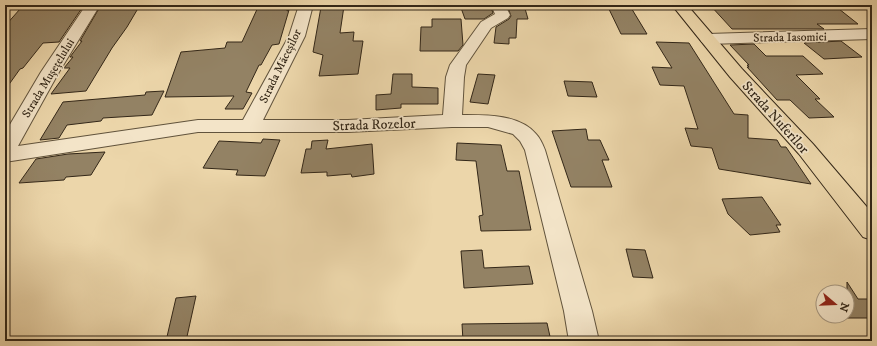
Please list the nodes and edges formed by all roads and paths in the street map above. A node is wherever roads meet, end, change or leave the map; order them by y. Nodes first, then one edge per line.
1 (93, 5) edge
2 (306, 5) edge
3 (498, 5) edge
4 (679, 5) edge
5 (872, 34) edge
6 (708, 39) junction
7 (452, 121) junction
8 (250, 125) junction
9 (5, 151) edge
10 (5, 155) edge
11 (872, 230) edge
12 (584, 341) edge

1 - 9 street, Strada Mușețelului
2 - 8 street, Strada Măceșilor
3 - 7 street
4 - 6 main road, Strada Nuferilor
5 - 6 street, Strada Iasomiei
6 - 11 main road, Strada Nuferilor
7 - 8 street, Strada Rozelor
7 - 12 street, Strada Rozelor
8 - 10 street, Strada Rozelor

